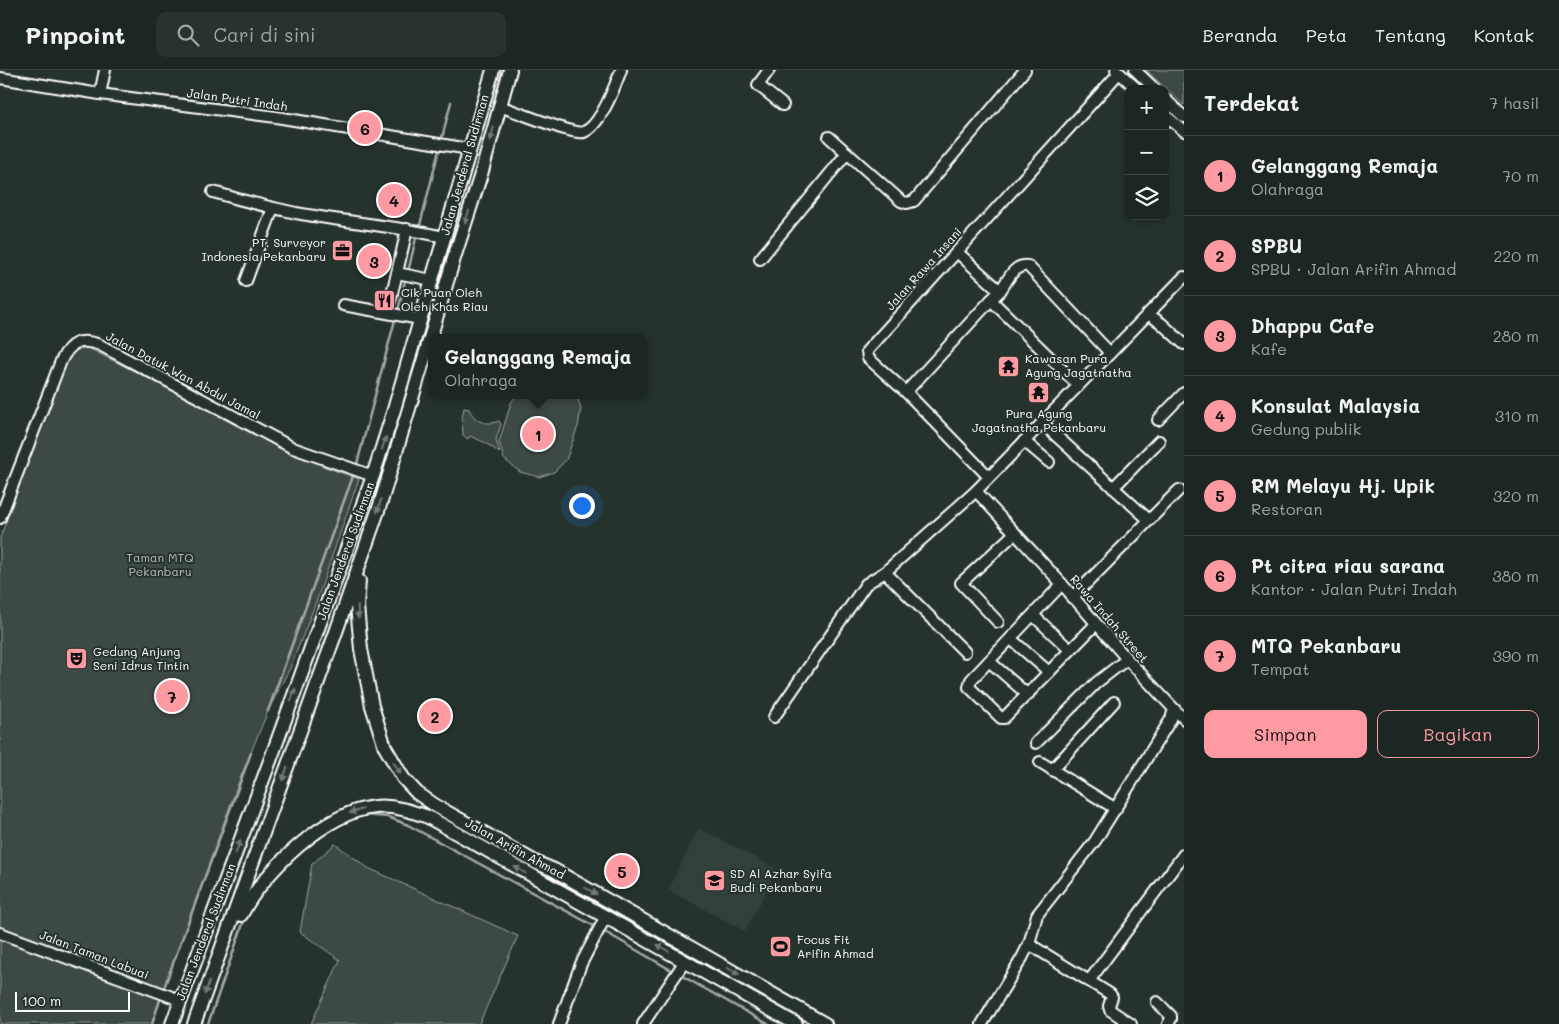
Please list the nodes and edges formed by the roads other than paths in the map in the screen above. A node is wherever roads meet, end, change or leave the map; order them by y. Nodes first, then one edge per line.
1 (105, 70) edge
2 (493, 70) edge
3 (510, 70) edge
4 (621, 70) edge
5 (769, 70) edge
6 (1025, 70) edge
7 (1135, 70) edge
8 (1118, 71) edge
9 (0, 78) edge
10 (1133, 85) edge
11 (1150, 85) edge
12 (100, 94) junction
13 (1169, 103) edge
14 (783, 105) dead end
15 (499, 106) junction
16 (1184, 117) edge
17 (1169, 118) edge
18 (1184, 131) edge
19 (829, 137) dead end
20 (470, 149) junction
21 (847, 153) junction
22 (465, 165) junction
23 (482, 171) junction
24 (213, 192) dead end
25 (273, 208) junction
26 (407, 230) junction
27 (444, 237) junction
28 (957, 252) junction
29 (760, 259) dead end
30 (397, 273) junction
31 (1184, 277) edge
32 (432, 280) junction
33 (246, 281) dead end
34 (1000, 291) junction
35 (991, 300) junction
36 (390, 301) dead end
37 (343, 305) dead end
38 (1148, 314) junction
39 (420, 319) junction
40 (431, 334) edge
41 (428, 344) edge
42 (1184, 344) edge
43 (1110, 353) junction
44 (1078, 385) junction
45 (906, 392) junction
46 (1184, 393) edge
47 (1158, 420) dead end
48 (1042, 423) junction
49 (1024, 441) junction
50 (1159, 441) dead end
51 (1048, 462) dead end
52 (373, 476) junction
53 (989, 477) junction
54 (1113, 488) junction
55 (1179, 490) dead end
56 (976, 491) junction
57 (0, 518) edge
58 (1149, 520) junction
59 (1015, 533) junction
60 (360, 563) junction
61 (885, 572) junction
62 (1062, 584) junction
63 (1072, 598) junction
64 (1033, 615) junction
65 (998, 622) dead end
66 (1096, 624) junction
67 (1011, 639) junction
68 (1070, 650) junction
69 (965, 652) dead end
70 (1127, 659) junction
71 (988, 661) junction
72 (1049, 672) junction
73 (1028, 695) junction
74 (1114, 702) dead end
75 (1174, 709) junction
76 (774, 717) dead end
77 (1184, 719) edge
78 (283, 725) junction
79 (300, 731) junction
80 (1036, 742) dead end
81 (274, 750) junction
82 (291, 756) junction
83 (1040, 762) dead end
84 (1052, 770) junction
85 (1116, 810) junction
86 (1184, 854) edge
87 (606, 916) junction
88 (0, 933) edge
89 (1029, 944) junction
90 (220, 952) junction
91 (685, 961) junction
92 (1089, 981) junction
93 (180, 1000) junction
94 (1156, 1002) dead end
95 (796, 1008) junction
96 (793, 1022) edge
97 (172, 1024) edge
98 (194, 1024) edge
99 (559, 1024) edge
100 (643, 1024) edge
101 (826, 1024) edge
102 (982, 1024) edge
103 (1131, 1024) edge
104 (1168, 1024) edge

1 - 12 street
2 - 20 main road, Jalan Jenderal Sudirman
3 - 15 main road, Jalan Jenderal Sudirman
4 - 15 street
5 - 14 street
6 - 21 street
7 - 11 street
8 - 10 street
8 - 28 street, Jalan Rawa Insani
9 - 12 street, Jalan Putri Indah
12 - 20 street, Jalan Putri Indah
13 - 16 street
15 -> 23 main road, Jalan Jenderal Sudirman
17 - 18 street
19 - 21 street
20 - 22 main road, Jalan Jenderal Sudirman
21 - 29 street
22 - 23 main road
22 - 27 main road, Jalan Jenderal Sudirman
23 -> 40 main road, Jalan Jenderal Sudirman
24 - 25 street
25 - 26 street
25 - 33 street
26 - 27 street
26 - 30 street
27 - 32 main road, Jalan Jenderal Sudirman
28 - 34 street
28 - 45 street, Jalan Rawa Insani
30 - 32 street
30 - 36 street
31 - 38 street
32 - 39 main road, Jalan Jenderal Sudirman
34 - 35 street
34 - 43 street
35 - 44 street
35 - 45 street
37 - 39 street
38 - 42 street
38 - 43 street
52 -> 39 main road, Jalan Jenderal Sudirman
41 -> 60 main road, Jalan Jenderal Sudirman
43 - 44 street
44 - 48 street
45 - 53 street, Jalan Rawa Insani
46 - 47 street
48 - 49 street
48 - 54 street
49 - 51 street
49 - 53 street
50 - 54 street
52 - 57 street, Jalan Datuk Wan Abdul Jamal
78 -> 52 main road, Jalan Jenderal Sudirman
53 - 56 street
54 - 58 street
55 - 58 street
56 - 59 street, Rawa Indah Street
56 - 61 street
58 - 63 street
59 - 62 street, Rawa Indah Street
59 - 65 street
60 - 79 main road, Jalan Jenderal Sudirman
60 -> 95 main road, Jalan Arifin Ahmad
61 - 69 street
61 - 76 street
62 - 63 street, Rawa Indah Street
62 - 64 street
63 - 66 street, Rawa Indah Street
64 - 67 street
64 - 68 street
66 - 68 street
66 - 70 street, Rawa Indah Street
67 - 71 street
67 - 72 street
68 - 72 street
70 - 75 street, Rawa Indah Street
70 - 80 street
71 - 73 street
71 - 73 street
72 - 73 street
74 - 84 street
75 - 77 street, Rawa Indah Street
75 - 85 street
78 - 79 main road
78 - 81 main road, Jalan Jenderal Sudirman
79 - 82 main road, Jalan Jenderal Sudirman
81 - 82 main road
93 -> 81 main road, Jalan Jenderal Sudirman
82 -> 90 main road, Jalan Jenderal Sudirman
83 - 84 street
84 - 85 street
85 - 89 street
86 - 92 street
87 -> 90 main road, Jalan Arifin Ahmad
91 -> 87 main road, Jalan Arifin Ahmad
87 - 99 street
88 - 93 street, Jalan Taman Labuai
89 - 92 street
89 - 102 street
90 -> 98 main road, Jalan Jenderal Sudirman
91 - 96 main road, Jalan Arifin Ahmad
91 - 100 street
92 - 103 street
93 - 97 main road, Jalan Jenderal Sudirman
94 - 104 street
95 - 96 main road
95 - 101 main road, Jalan Arifin Ahmad

